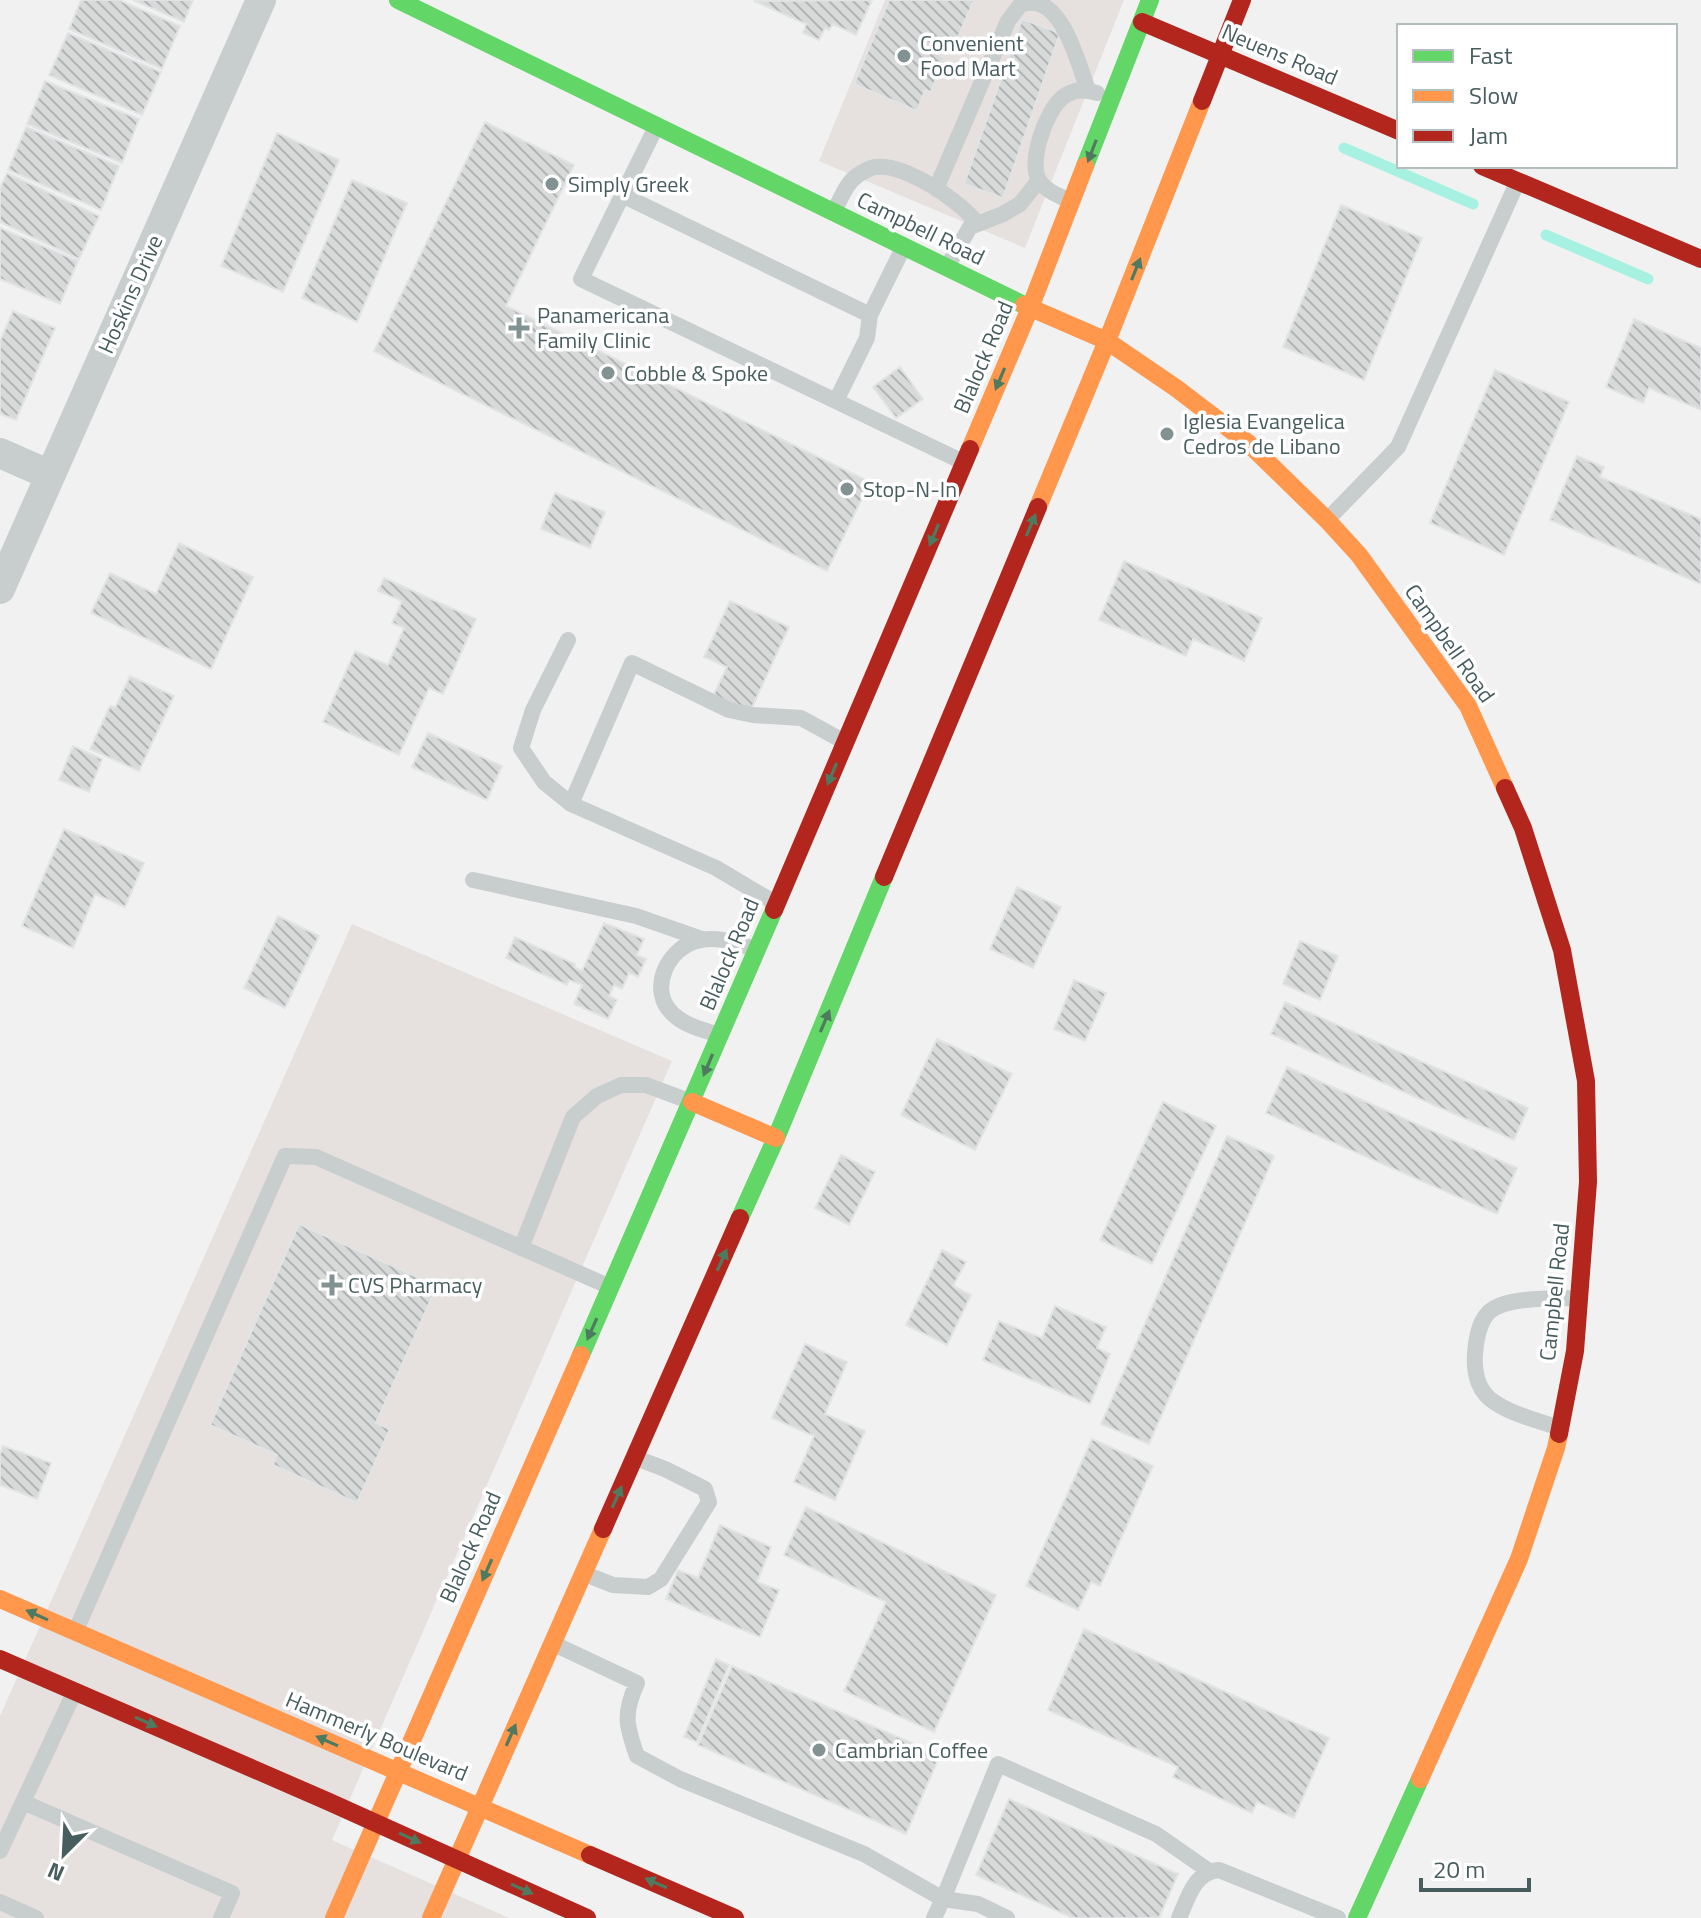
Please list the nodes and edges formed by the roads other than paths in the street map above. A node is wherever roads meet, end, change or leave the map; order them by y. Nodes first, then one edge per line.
1 (261, 0) edge
2 (398, 0) edge
3 (1150, 0) edge
4 (1242, 0) edge
5 (1142, 22) junction
6 (1221, 56) junction
7 (1088, 90) junction
8 (1112, 98) junction
9 (656, 125) junction
10 (1397, 130) edge
11 (1487, 168) edge
12 (1039, 180) junction
13 (1518, 181) junction
14 (936, 189) junction
15 (622, 195) junction
16 (1072, 202) junction
17 (833, 212) junction
18 (977, 223) junction
19 (904, 246) junction
20 (1701, 259) edge
21 (946, 267) junction
22 (1030, 308) junction
23 (870, 315) junction
24 (1107, 341) junction
25 (836, 401) junction
26 (0, 453) edge
27 (964, 463) junction
28 (50, 475) junction
29 (1327, 520) junction
30 (0, 589) edge
31 (568, 640) dead end
32 (846, 742) junction
33 (571, 804) junction
34 (473, 880) dead end
35 (777, 904) junction
36 (702, 939) junction
37 (757, 949) junction
38 (720, 1035) junction
39 (692, 1102) junction
40 (776, 1138) junction
41 (521, 1248) junction
42 (610, 1288) junction
43 (1579, 1298) junction
44 (1560, 1428) junction
45 (634, 1457) junction
46 (583, 1574) junction
47 (0, 1599) edge
48 (76, 1632) junction
49 (552, 1643) junction
50 (0, 1659) edge
51 (75, 1690) junction
52 (398, 1773) junction
53 (23, 1802) junction
54 (480, 1806) junction
55 (375, 1822) junction
56 (0, 1851) edge
57 (457, 1860) junction
58 (1209, 1871) junction
59 (943, 1899) junction
60 (0, 1902) edge
61 (557, 1912) edge
62 (36, 1918) edge
63 (221, 1918) edge
64 (334, 1918) edge
65 (431, 1918) edge
66 (587, 1918) edge
67 (735, 1918) edge
68 (934, 1918) edge
69 (1007, 1918) edge
70 (1179, 1918) edge
71 (1338, 1918) edge
72 (1357, 1918) edge

1 - 28 street, Hoskins Drive
2 - 9 main road, Campbell Road
3 - 5 main road, Blalock Road
4 - 6 main road
5 - 6 main road, Neuens Road
5 - 8 main road, Blalock Road
6 - 10 main road, Neuens Road
24 -> 6 main road
7 - 8 lane
7 - 12 lane
7 - 14 lane
8 -> 16 main road, Blalock Road
9 - 15 lane
9 - 17 main road, Campbell Road
11 - 13 main road
12 - 16 lane
12 - 18 lane
13 - 20 main road
13 - 29 lane
14 - 17 lane
14 - 18 lane
15 - 23 lane
15 - 25 lane
16 - 22 main road, Blalock Road
17 - 19 main road, Campbell Road
18 - 21 lane
19 - 21 main road, Campbell Road
19 - 23 lane
21 - 22 main road, Campbell Road
22 - 24 main road, Campbell Road
22 -> 27 main road, Blalock Road
23 - 25 lane
24 - 29 main road, Campbell Road
40 -> 24 main road
25 - 27 lane
26 - 28 street
27 -> 32 main road, Blalock Road
28 - 30 street, Hoskins Drive
29 - 43 main road, Campbell Road
31 - 33 lane
32 - 33 lane
32 -> 35 main road, Blalock Road
33 - 35 lane
34 - 36 lane
35 - 37 main road, Blalock Road
36 - 37 lane
36 - 38 lane
37 - 38 main road, Blalock Road
38 -> 39 main road, Blalock Road
39 - 40 main road
39 - 41 lane
39 - 42 main road, Blalock Road
45 -> 40 main road
41 - 42 lane
41 - 48 lane
42 -> 52 main road, Blalock Road
43 - 44 main road, Campbell Road
43 - 44 lane
44 - 72 main road, Campbell Road
46 -> 45 main road
45 - 46 lane
46 - 49 main road
48 -> 47 main road, Hammerly Boulevard
52 -> 48 main road, Hammerly Boulevard
54 -> 49 main road
49 - 59 lane
50 - 51 main road
51 - 53 lane
51 -> 55 main road
52 - 54 main road, Hammerly Boulevard
52 - 55 main road, Blalock Road
53 - 56 lane
53 - 63 lane
54 - 57 main road
67 -> 54 main road, Hammerly Boulevard
55 -> 57 main road
55 - 64 main road, Blalock Road
57 -> 61 main road
57 - 65 main road
58 - 59 lane
58 - 70 lane
58 - 71 lane
59 - 68 lane
59 - 69 lane
60 - 62 lane
61 - 66 main road

